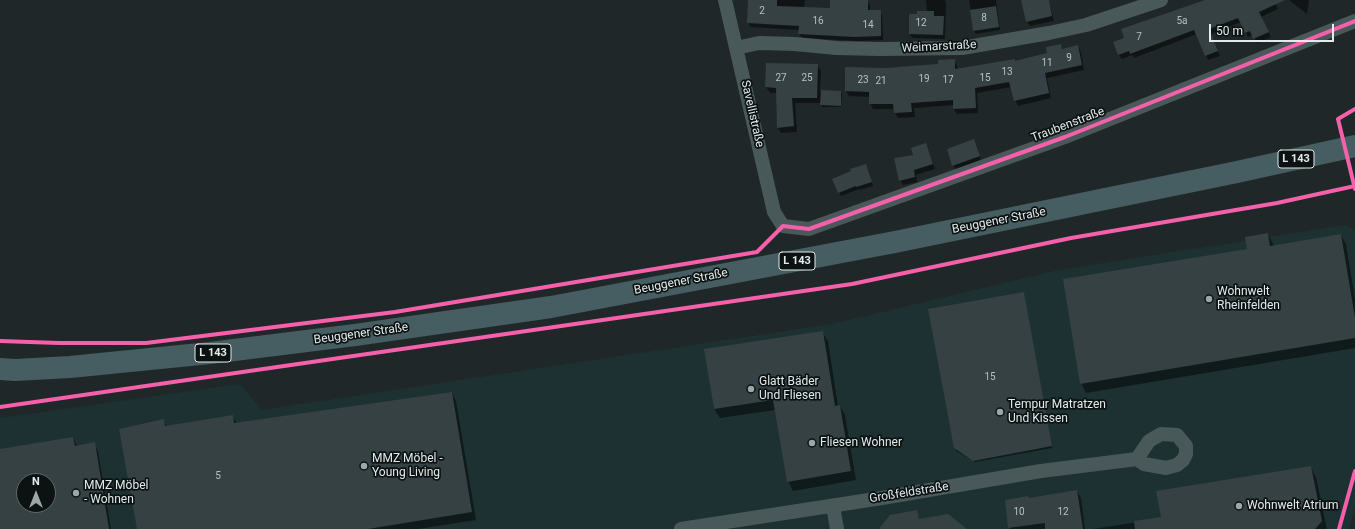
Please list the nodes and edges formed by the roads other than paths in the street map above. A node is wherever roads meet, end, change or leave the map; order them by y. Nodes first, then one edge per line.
1 (725, 0) edge
2 (1161, 0) edge
3 (1355, 21) edge
4 (736, 48) junction
5 (1355, 146) edge
6 (784, 226) joint
7 (0, 369) edge
8 (1137, 459) dead end
9 (833, 506) junction
10 (681, 529) edge
11 (838, 529) edge

1 - 4 street, Savellistraße
2 - 4 street, Weimarstraße
3 - 6 street, Traubenstraße
4 - 6 street, Savellistraße
5 - 7 main road, Beuggener Straße / L 143
8 - 9 street, Großfeldstraße
9 - 10 street, Großfeldstraße
9 - 11 street

